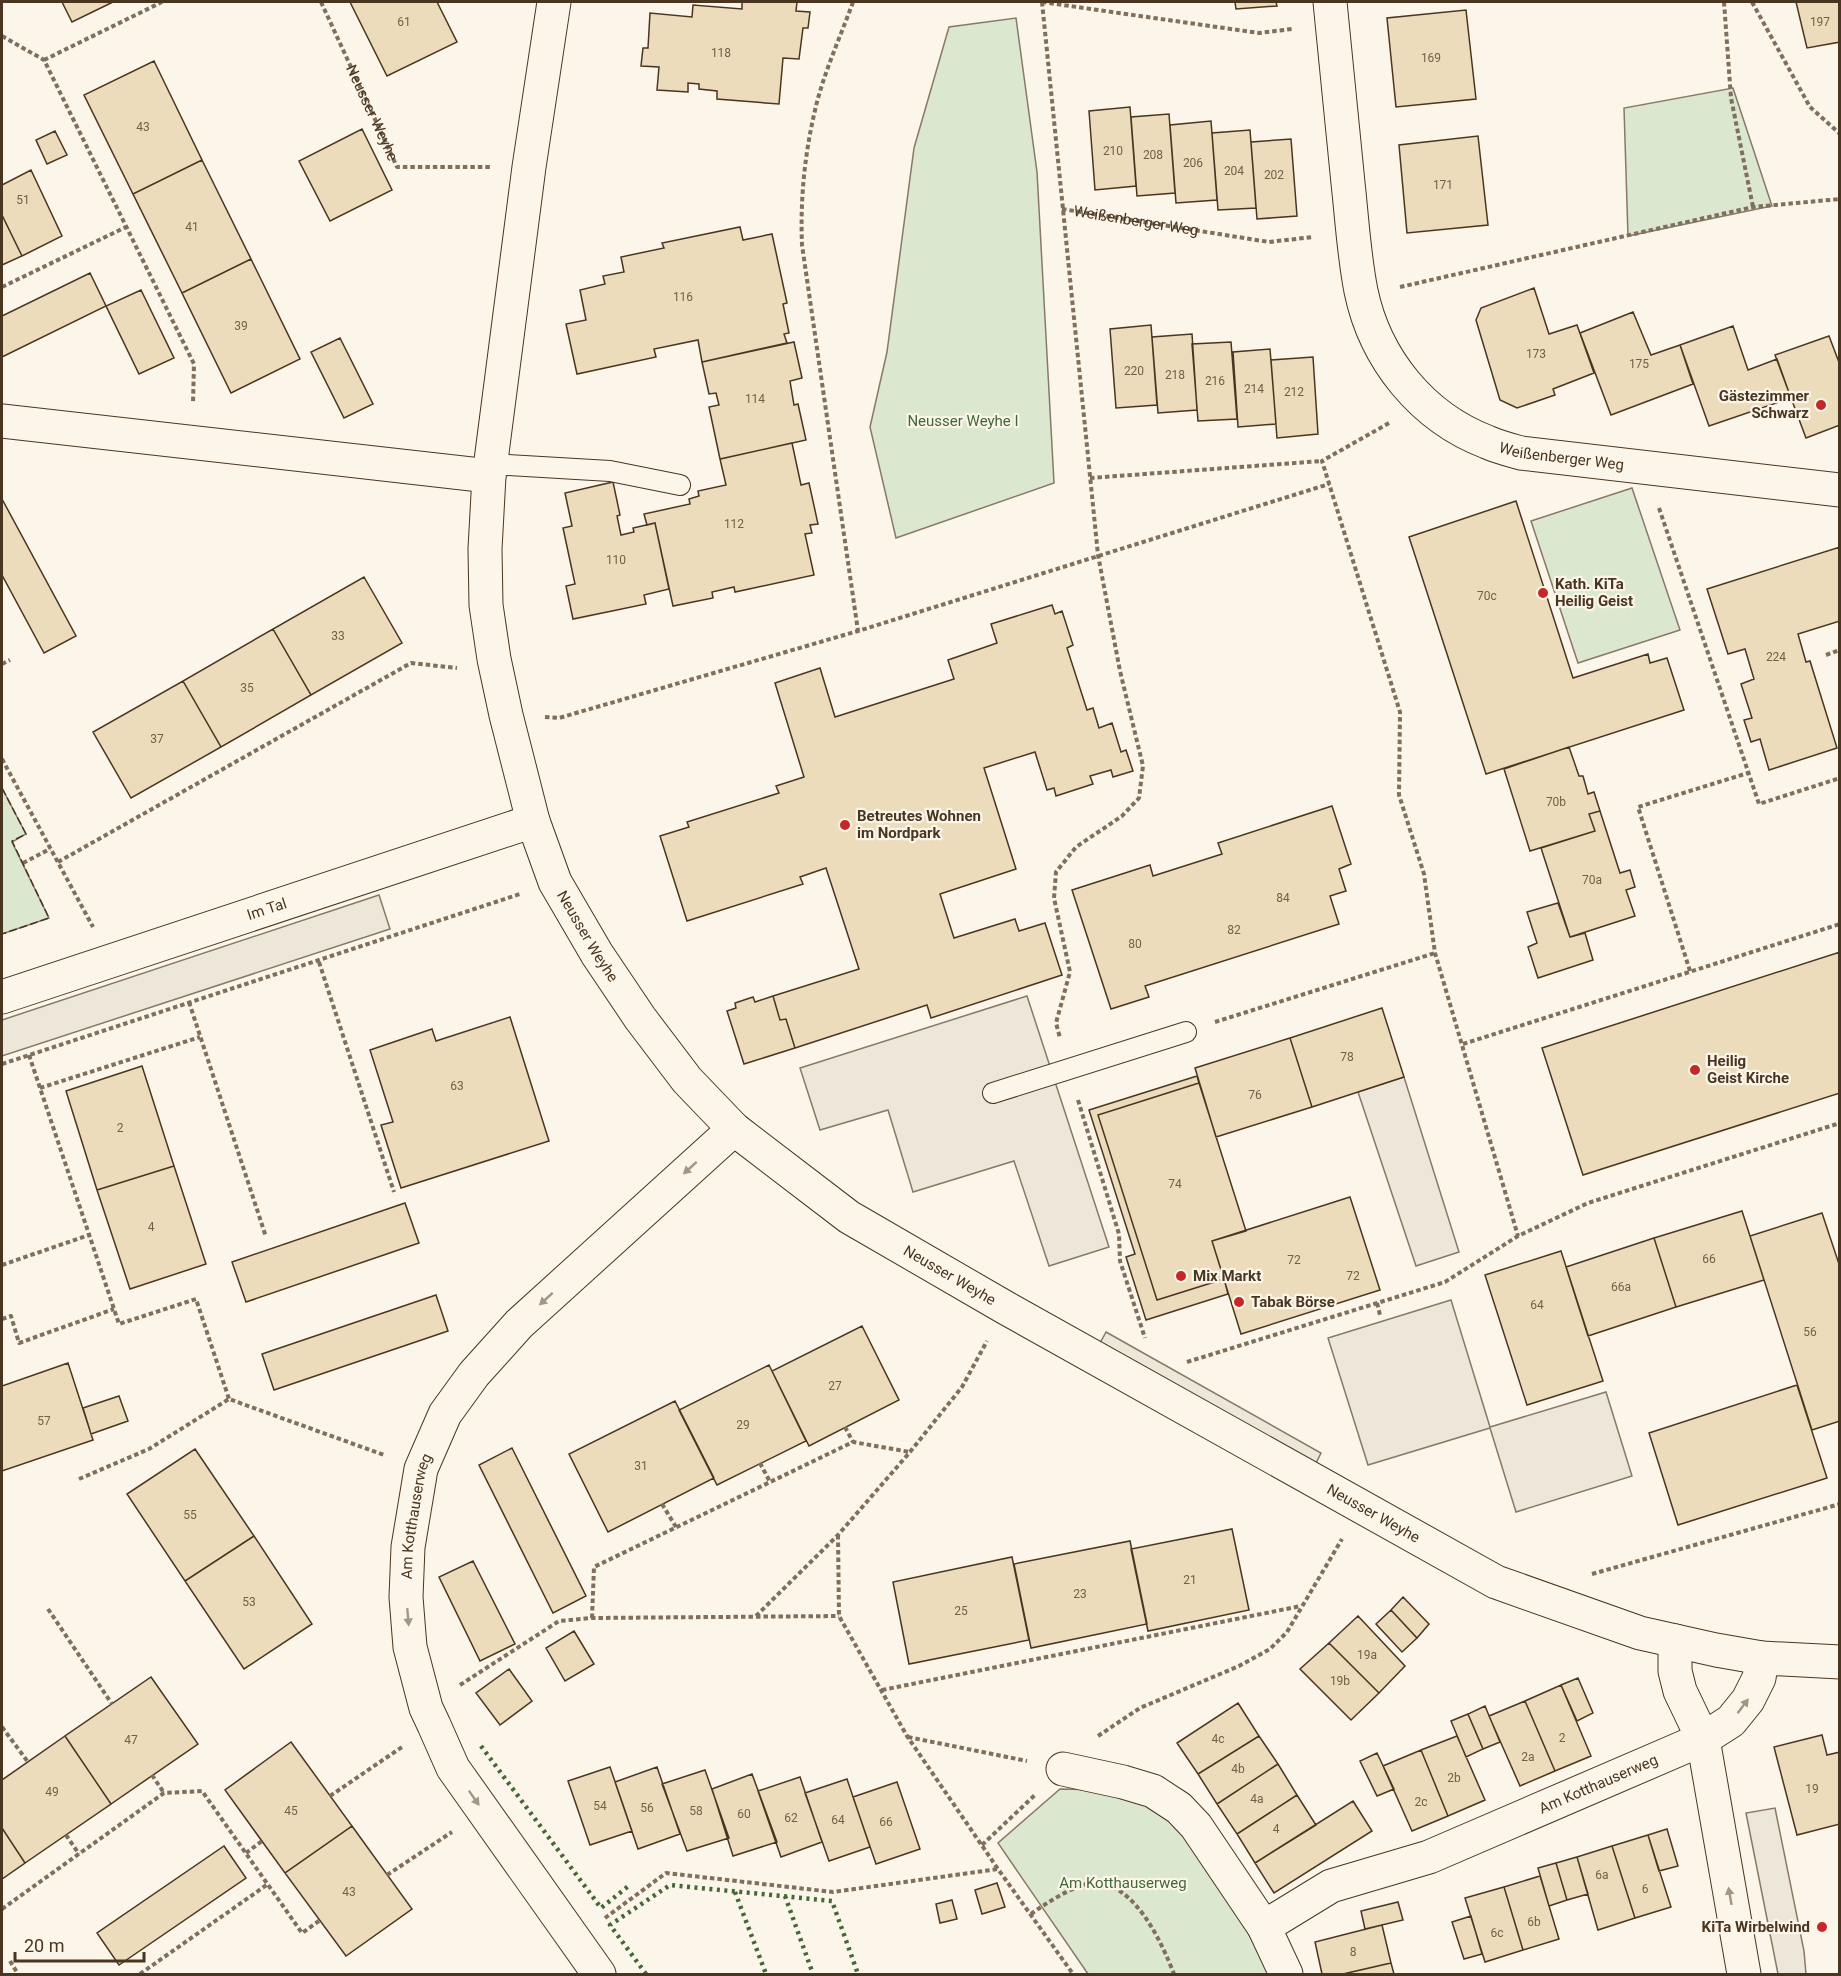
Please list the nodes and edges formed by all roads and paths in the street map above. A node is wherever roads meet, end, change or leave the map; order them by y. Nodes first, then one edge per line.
1 (162, 2) edge
2 (321, 2) edge
3 (554, 2) edge
4 (853, 2) edge
5 (1042, 2) edge
6 (1724, 2) edge
7 (1752, 2) edge
8 (1331, 13) edge
9 (2, 36) edge
10 (44, 60) junction
11 (1839, 134) edge
12 (530, 167) junction
13 (1839, 199) edge
14 (1753, 207) junction
15 (1062, 209) junction
16 (126, 227) junction
17 (1353, 233) junction
18 (2, 287) edge
19 (1361, 292) junction
20 (1423, 404) junction
21 (2, 421) edge
22 (193, 443) junction
23 (1322, 461) junction
24 (1644, 468) junction
25 (490, 470) junction
26 (1090, 478) junction
27 (1329, 484) junction
28 (680, 485) dead end
29 (1839, 490) edge
30 (1098, 555) junction
31 (858, 632) junction
32 (1839, 650) edge
33 (1826, 655) dead end
34 (10, 660) dead end
35 (2, 664) edge
36 (465, 668) dead end
37 (506, 715) junction
38 (2, 759) edge
39 (1748, 773) junction
40 (1839, 778) edge
41 (533, 821) junction
42 (50, 849) junction
43 (57, 862) junction
44 (23, 863) dead end
45 (555, 882) junction
46 (1839, 924) edge
47 (96, 933) dead end
48 (1435, 953) junction
49 (319, 962) junction
50 (1690, 971) junction
51 (2, 996) edge
52 (189, 1002) junction
53 (1186, 1032) joint
54 (200, 1037) junction
55 (1463, 1044) junction
56 (29, 1055) junction
57 (2, 1064) edge
58 (1068, 1069) junction
59 (40, 1088) junction
60 (993, 1094) dead end
61 (1839, 1123) edge
62 (734, 1129) junction
63 (394, 1192) dead end
64 (89, 1235) junction
65 (1518, 1236) junction
66 (266, 1238) dead end
67 (2, 1265) edge
68 (1377, 1303) junction
69 (1006, 1308) junction
70 (114, 1309) junction
71 (1380, 1315) dead end
72 (2, 1319) edge
73 (1135, 1333) dead end
74 (1145, 1338) junction
75 (1154, 1343) dead end
76 (1179, 1358) dead end
77 (229, 1399) junction
78 (845, 1427) dead end
79 (853, 1442) junction
80 (910, 1452) junction
81 (760, 1463) dead end
82 (421, 1469) junction
83 (79, 1479) dead end
84 (770, 1482) junction
85 (662, 1504) dead end
86 (1839, 1504) edge
87 (1361, 1507) junction
88 (676, 1527) junction
89 (838, 1535) junction
90 (1581, 1577) dead end
91 (1302, 1606) junction
92 (48, 1609) dead end
93 (756, 1616) junction
94 (840, 1616) junction
95 (592, 1618) junction
96 (1675, 1641) junction
97 (1762, 1658) junction
98 (1839, 1662) edge
99 (881, 1690) junction
100 (112, 1704) dead end
101 (430, 1717) junction
102 (2, 1727) edge
103 (907, 1736) junction
104 (1703, 1739) junction
105 (28, 1762) dead end
106 (1063, 1769) junction
107 (152, 1775) dead end
108 (164, 1793) junction
109 (330, 1796) dead end
110 (483, 1812) junction
111 (66, 1835) dead end
112 (262, 1841) dead end
113 (982, 1845) junction
114 (246, 1853) junction
115 (79, 1854) junction
116 (998, 1869) junction
117 (387, 1875) dead end
118 (268, 1884) junction
119 (2, 1909) edge
120 (1031, 1914) junction
121 (319, 1921) dead end
122 (1264, 1927) junction
123 (574, 1940) junction
124 (10, 1961) dead end
125 (18, 1974) edge
126 (140, 1974) edge
127 (599, 1974) edge
128 (1073, 1974) edge
129 (1174, 1974) edge
130 (1287, 1974) edge
131 (1744, 1974) edge

1 - 10 path
2 - 12 path, Neusser Weyhe
3 - 12 street, Neusser Weyhe
4 - 31 path
5 - 8 path
5 - 15 path
6 - 14 path
7 - 11 path
8 - 17 street, Weißenberger Weg
9 - 10 path
10 - 16 path
12 - 25 street, Neusser Weyhe
13 - 14 path
14 - 19 path
15 - 17 path, Weißenberger Weg
15 - 26 path
16 - 18 path
16 - 22 path
17 - 19 street, Weißenberger Weg
19 - 20 street, Weißenberger Weg
20 - 23 path
20 - 24 street, Weißenberger Weg
21 - 22 street
22 - 25 street
23 - 26 path
23 - 27 path
24 - 29 street, Weißenberger Weg
24 - 39 path
25 - 28 lane
25 - 37 street, Neusser Weyhe
26 - 30 path
27 - 30 path
27 - 48 path
30 - 31 path
30 - 58 path
31 - 37 path
32 - 33 path
34 - 35 path
36 - 43 path
37 - 41 street, Neusser Weyhe
38 - 42 path
39 - 40 path
39 - 50 path
41 - 45 street, Neusser Weyhe
41 - 51 street, Im Tal
42 - 43 path
42 - 44 path
43 - 47 path
45 - 49 path
45 - 62 street, Neusser Weyhe
46 - 50 path
48 - 53 path
48 - 55 path
49 - 52 path
49 - 63 path
50 - 55 path
52 - 54 path
52 - 56 path
53 - 58 lane
54 - 59 path
54 - 66 path
55 - 65 path
56 - 57 path
56 - 59 path
58 - 60 lane
58 - 74 path
59 - 64 path
61 - 65 path
62 - 69 street, Neusser Weyhe
62 -> 82 street, Am Kotthauserweg
64 - 67 path
64 - 70 path
65 - 68 path
68 - 71 path
68 - 76 path
69 - 80 path
69 - 87 street, Neusser Weyhe
70 - 72 path
70 - 77 path
73 - 74 path
74 - 75 path
77 - 82 path
77 - 83 path
78 - 79 path
79 - 80 path
79 - 84 path
80 - 89 path
81 - 84 path
82 -> 101 street, Am Kotthauserweg
84 - 88 path
85 - 88 path
86 - 90 path
87 - 91 path
87 - 96 street, Neusser Weyhe
88 - 95 path
89 - 93 path
89 - 94 path
91 - 99 path
91 - 106 path
92 - 100 path
93 - 94 path
93 - 95 path
94 - 99 path
95 - 101 path
96 - 97 street, Neusser Weyhe
96 - 104 street
97 - 98 street, Neusser Weyhe
104 -> 97 street, Am Kotthauserweg
99 - 103 path
101 - 109 path
101 -> 110 street, Am Kotthauserweg
102 - 105 path
103 - 106 path
103 - 113 path
104 - 122 street, Am Kotthauserweg
131 -> 104 street
106 - 113 path
106 - 122 street
107 - 108 path
108 - 114 path
108 - 115 path
110 - 117 path
110 - 123 street, Am Kotthauserweg
111 - 115 path
112 - 114 path
113 - 116 path
114 - 118 path
115 - 119 path
116 - 120 path
116 - 123 path
118 - 121 path
118 - 126 path
120 - 128 path
120 - 129 path
122 - 130 street
123 - 127 street, Am Kotthauserweg
124 - 125 path

